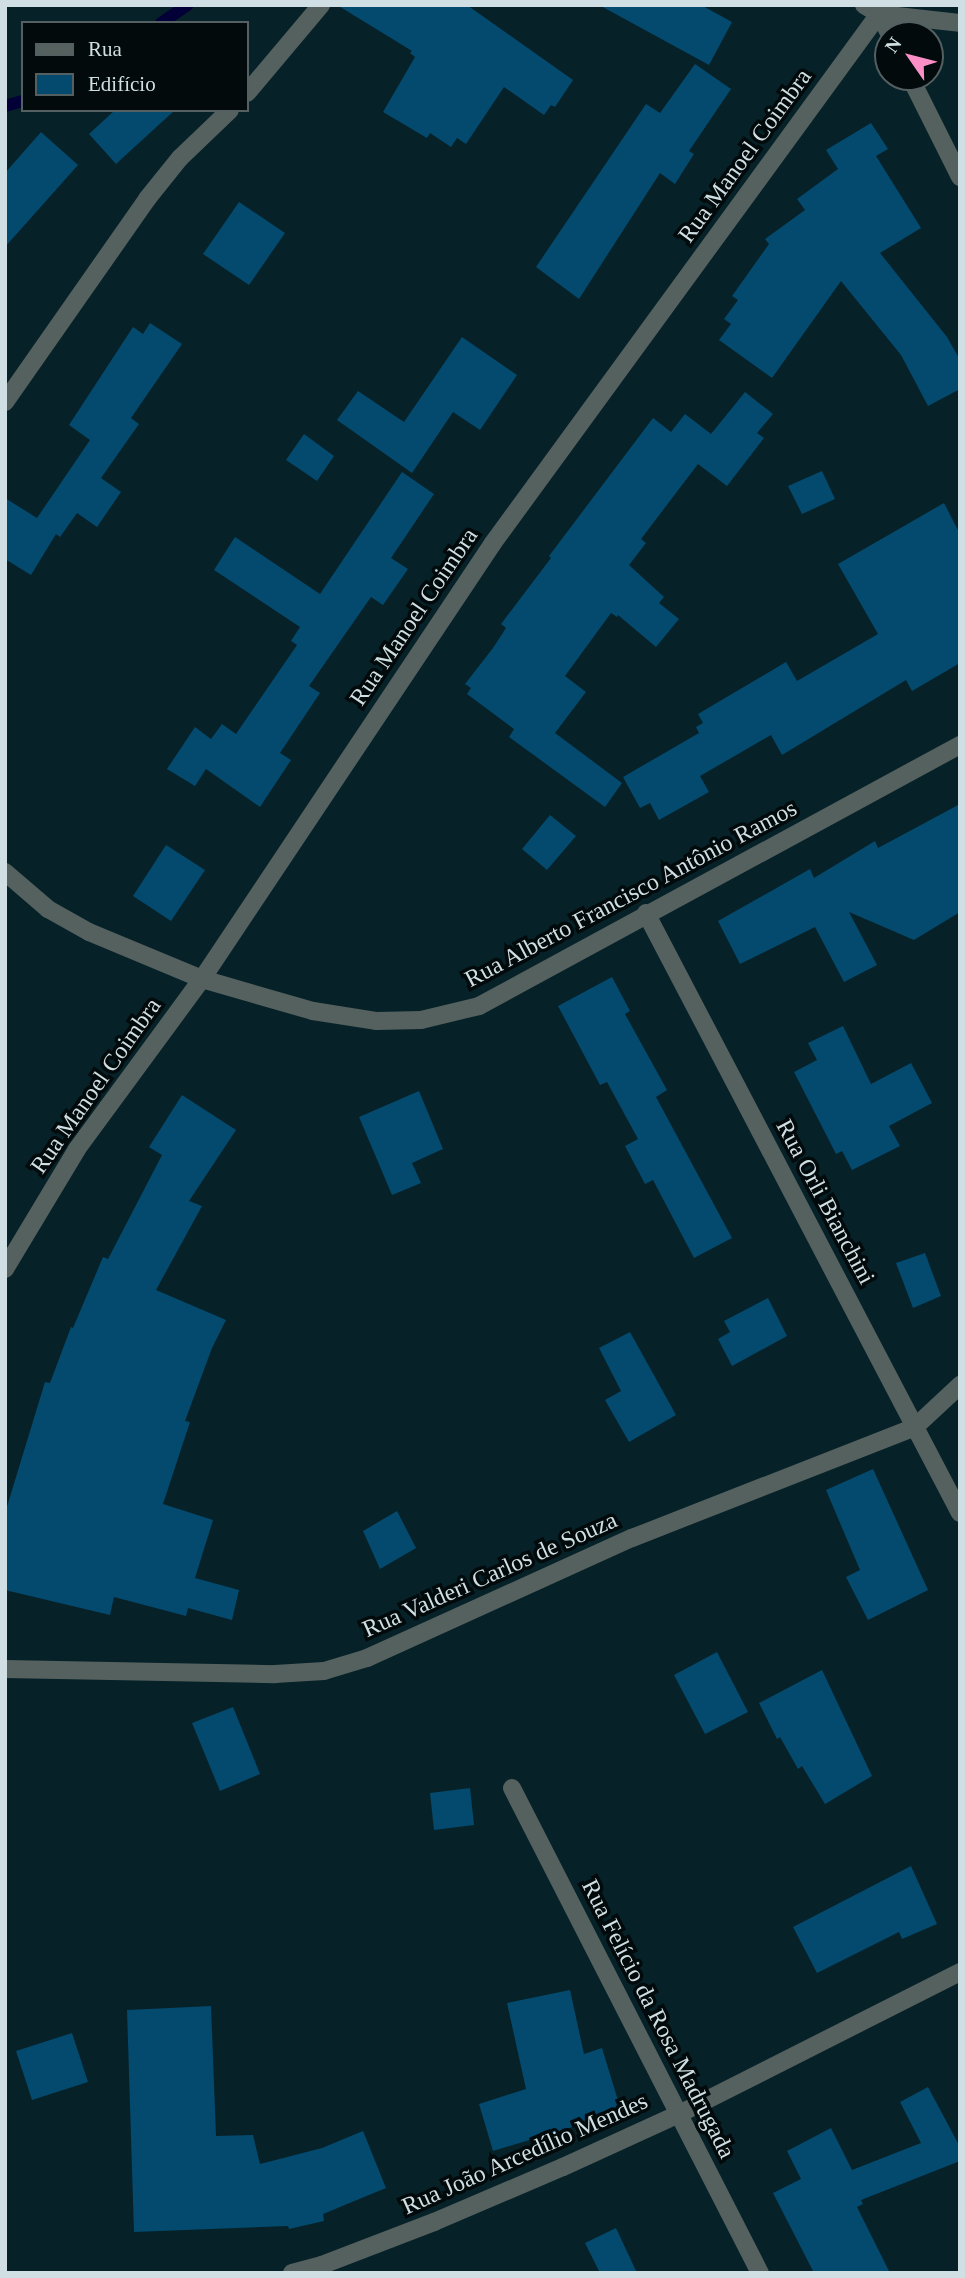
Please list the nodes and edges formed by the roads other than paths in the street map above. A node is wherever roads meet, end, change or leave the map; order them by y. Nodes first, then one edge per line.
1 (321, 5) edge
2 (875, 8) edge
3 (960, 23) edge
4 (917, 91) edge
5 (248, 92) edge
6 (228, 112) edge
7 (960, 177) edge
8 (5, 402) edge
9 (960, 745) edge
10 (5, 872) edge
11 (646, 914) junction
12 (201, 979) junction
13 (5, 1269) edge
14 (960, 1385) edge
15 (915, 1427) junction
16 (960, 1513) edge
17 (5, 1669) edge
18 (513, 1788) dead end
19 (960, 1972) edge
20 (679, 2114) junction
21 (292, 2273) edge
22 (760, 2273) edge

1 - 5 street
2 - 3 street
2 - 12 street, Rua Manoel Coimbra
4 - 7 street
6 - 8 street
9 - 11 street, Rua Alberto Francisco Antônio Ramos
10 - 12 street, Rua Alberto Francisco Antônio Ramos
11 - 12 street, Rua Alberto Francisco Antônio Ramos
11 - 15 street, Rua Orli Bianchini
12 - 13 street, Rua Manoel Coimbra
14 - 15 street, Rua Valderi Carlos de Souza
15 - 16 street, Rua Orli Bianchini
15 - 17 street, Rua Valderi Carlos de Souza
18 - 20 street, Rua Felício da Rosa Madrugada
19 - 20 street, Rua João Arcedílio Mendes
20 - 21 street, Rua João Arcedílio Mendes
20 - 22 street, Rua Felício da Rosa Madrugada

